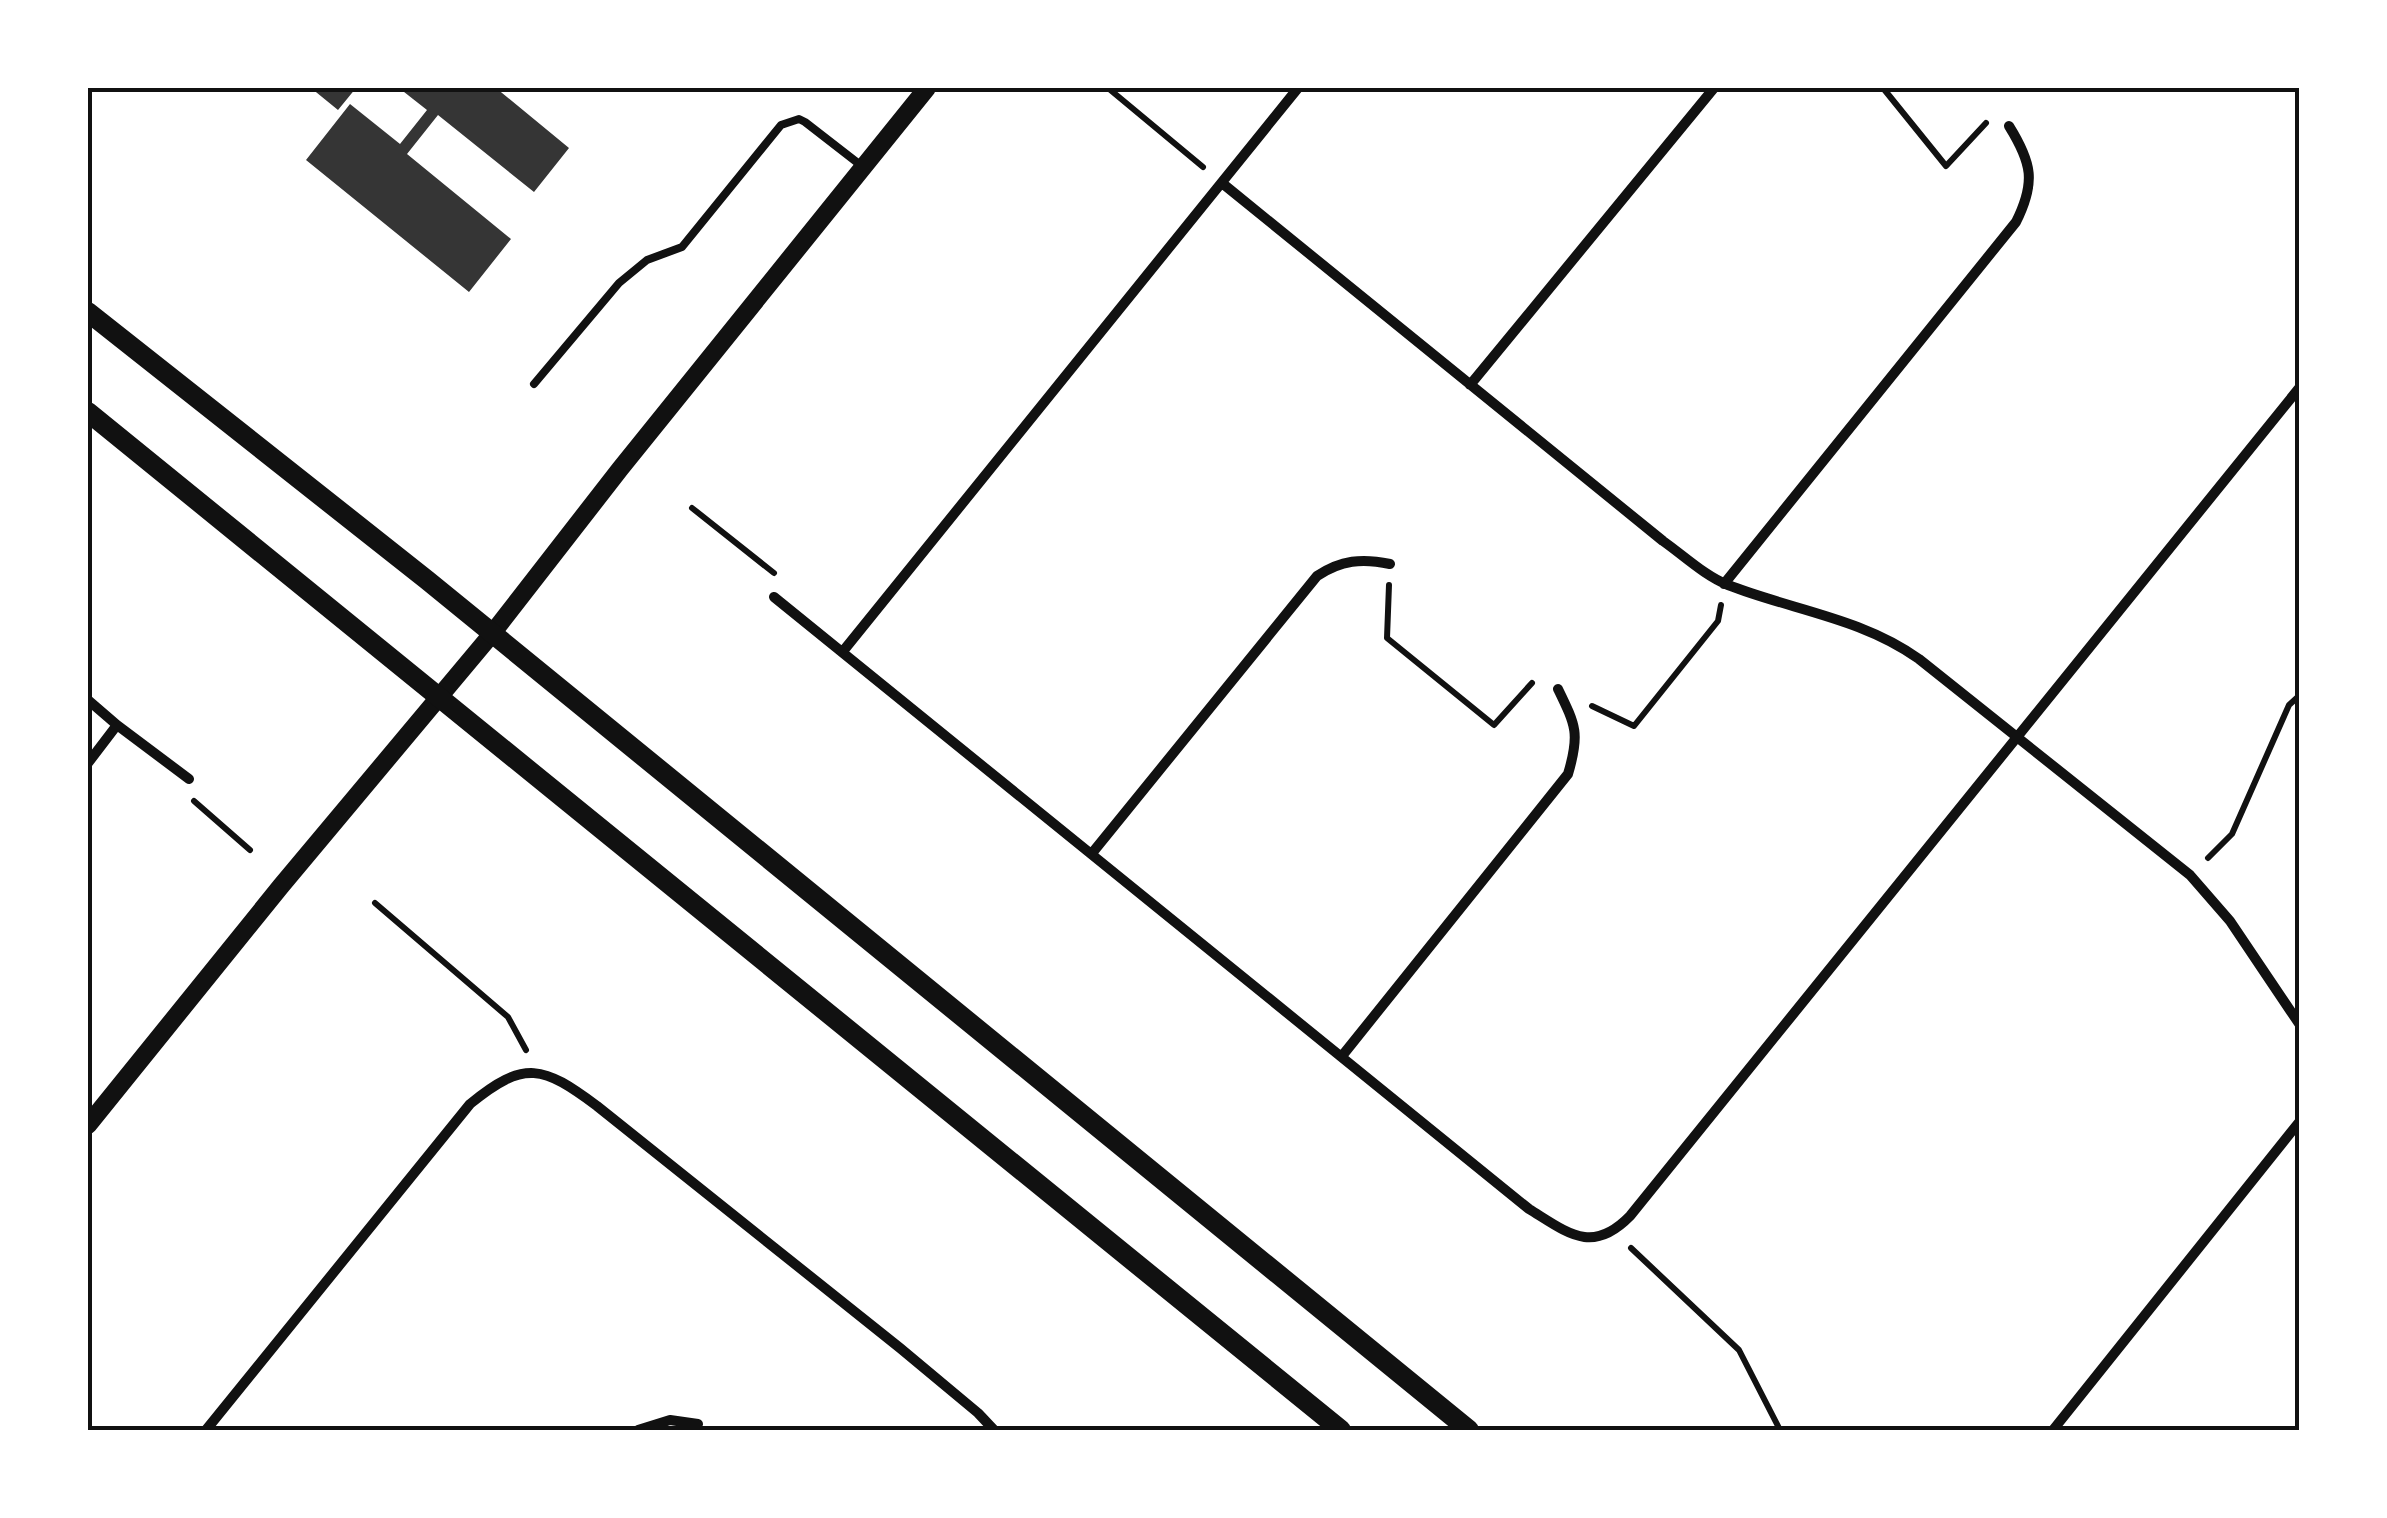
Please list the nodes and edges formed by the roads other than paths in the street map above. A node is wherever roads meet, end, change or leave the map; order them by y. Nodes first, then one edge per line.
1 (928, 88) edge
2 (1298, 88) edge
3 (1714, 88) edge
4 (2009, 126) road end
5 (863, 167) junction
6 (1222, 183) junction
7 (88, 312) edge
8 (534, 384) dead end
9 (1470, 385) junction
10 (2300, 387) edge
11 (88, 412) edge
12 (1390, 564) road end
13 (1724, 584) junction
14 (774, 597) road end
15 (491, 634) junction
16 (844, 650) junction
17 (1558, 688) road end
18 (438, 698) junction
19 (88, 700) edge
20 (118, 725) junction
21 (2016, 736) junction
22 (88, 763) edge
23 (188, 779) road end
24 (1093, 852) junction
25 (2300, 1025) edge
26 (1342, 1056) junction
27 (2300, 1121) edge
28 (88, 1125) edge
29 (698, 1424) dead end
30 (206, 1430) edge
31 (638, 1430) edge
32 (994, 1430) edge
33 (1341, 1430) edge
34 (1470, 1430) edge
35 (2053, 1430) edge

1 - 5 street
2 - 6 street
3 - 9 street
4 - 13 street
5 - 8 lane
5 - 15 street
6 - 9 street
6 - 16 street
7 - 15 main road
9 - 13 street
10 - 21 street
11 - 18 main road
12 - 24 street
13 - 21 street
14 - 16 street
15 - 18 street
15 - 34 main road
16 - 24 street
17 - 26 street
18 - 28 street
18 - 33 main road
19 - 20 street
20 - 22 street
20 - 23 street
21 - 25 street
21 - 26 street
24 - 26 street
27 - 35 street
29 - 31 street
30 - 32 street

